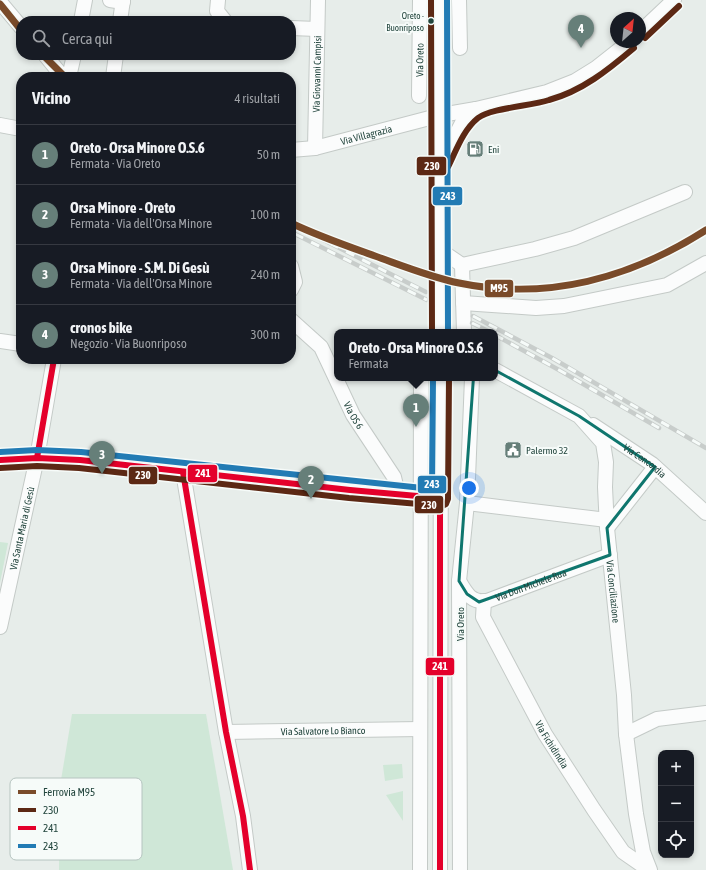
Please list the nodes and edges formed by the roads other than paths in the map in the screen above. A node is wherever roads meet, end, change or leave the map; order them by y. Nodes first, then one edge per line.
1 (2, 0) edge
2 (85, 0) edge
3 (218, 0) edge
4 (318, 0) edge
5 (420, 0) edge
6 (439, 0) edge
7 (459, 0) edge
8 (674, 0) edge
9 (119, 1) edge
10 (0, 2) edge
11 (81, 16) edge
12 (120, 16) edge
13 (221, 16) edge
14 (16, 21) edge
15 (646, 26) edge
16 (296, 28) edge
17 (317, 29) junction
18 (460, 48) dead end
19 (621, 48) edge
20 (49, 60) edge
21 (73, 60) edge
22 (115, 60) edge
23 (59, 72) edge
24 (70, 72) edge
25 (114, 72) edge
26 (419, 96) dead end
27 (476, 109) junction
28 (440, 115) junction
29 (0, 125) edge
30 (16, 128) edge
31 (315, 148) junction
32 (296, 150) edge
33 (441, 164) junction
34 (685, 192) dead end
35 (440, 250) junction
36 (706, 262) edge
37 (462, 265) junction
38 (463, 303) junction
39 (296, 324) edge
40 (440, 329) edge
41 (464, 329) edge
42 (0, 341) edge
43 (16, 343) edge
44 (53, 364) edge
45 (498, 372) edge
46 (334, 375) edge
47 (337, 381) edge
48 (421, 381) edge
49 (440, 381) edge
50 (472, 381) edge
51 (579, 416) junction
52 (37, 458) junction
53 (0, 460) edge
54 (655, 467) junction
55 (183, 472) junction
56 (398, 494) junction
57 (421, 496) junction
58 (440, 498) junction
59 (467, 503) junction
60 (706, 513) edge
61 (607, 524) junction
62 (610, 555) junction
63 (459, 581) junction
64 (484, 601) junction
65 (0, 627) edge
66 (706, 713) edge
67 (420, 729) junction
68 (226, 732) junction
69 (626, 734) junction
70 (250, 870) edge
71 (420, 870) edge
72 (440, 870) edge
73 (460, 870) edge
74 (650, 870) edge

1 - 10 street
2 - 11 street
3 - 13 street
4 - 17 street, Via Giovanni Campisi
5 - 26 street, Via Oreto
6 - 28 street, Via Oreto
7 - 18 street
8 - 15 street
9 - 12 street
10 - 14 street
16 - 17 street
17 - 31 street, Via Giovanni Campisi
19 - 27 street, Via Villagrazia
20 - 23 street
21 - 24 street
22 - 25 street
27 - 28 street, Via Villagrazia
27 - 33 street
28 - 31 street, Via Villagrazia
28 - 33 street, Via Oreto
29 - 30 street
31 - 32 street, Via Villagrazia
33 - 35 street, Via Oreto
34 - 37 street
35 - 37 street
35 - 40 street, Via Oreto
36 - 38 street
37 - 38 street
38 - 41 street
39 - 46 street, Via OS 6
42 - 43 street
44 - 52 street, Via Santa Maria di Gesù
45 - 51 street, Via Conciliazione
47 - 56 street, Via OS 6
48 - 57 street
49 - 58 street, Via Oreto
50 - 59 street, Via Oreto
51 - 54 street, Via Concordia
51 - 61 street, Via Conciliazione
52 - 53 street
52 - 55 street
52 - 65 street, Via Santa Maria di Gesù
54 - 60 street, Via Concordia
54 - 61 street
55 - 56 street
55 - 68 street
56 - 57 street
57 - 58 street
57 - 67 street
58 - 72 street, Via Oreto
59 - 61 street
59 - 63 street, Via Oreto
61 - 62 street, Via Conciliazione
62 - 64 street, Via Don Michele Rua
62 - 69 street, Via Conciliazione
63 - 64 street, Via Don Michele Rua
63 - 73 street, Via Oreto
64 - 74 street, Via Fichidindia
66 - 69 street
67 - 68 street, Via Salvatore Lo Bianco
67 - 71 street
68 - 70 street
69 - 74 street, Via Conciliazione

